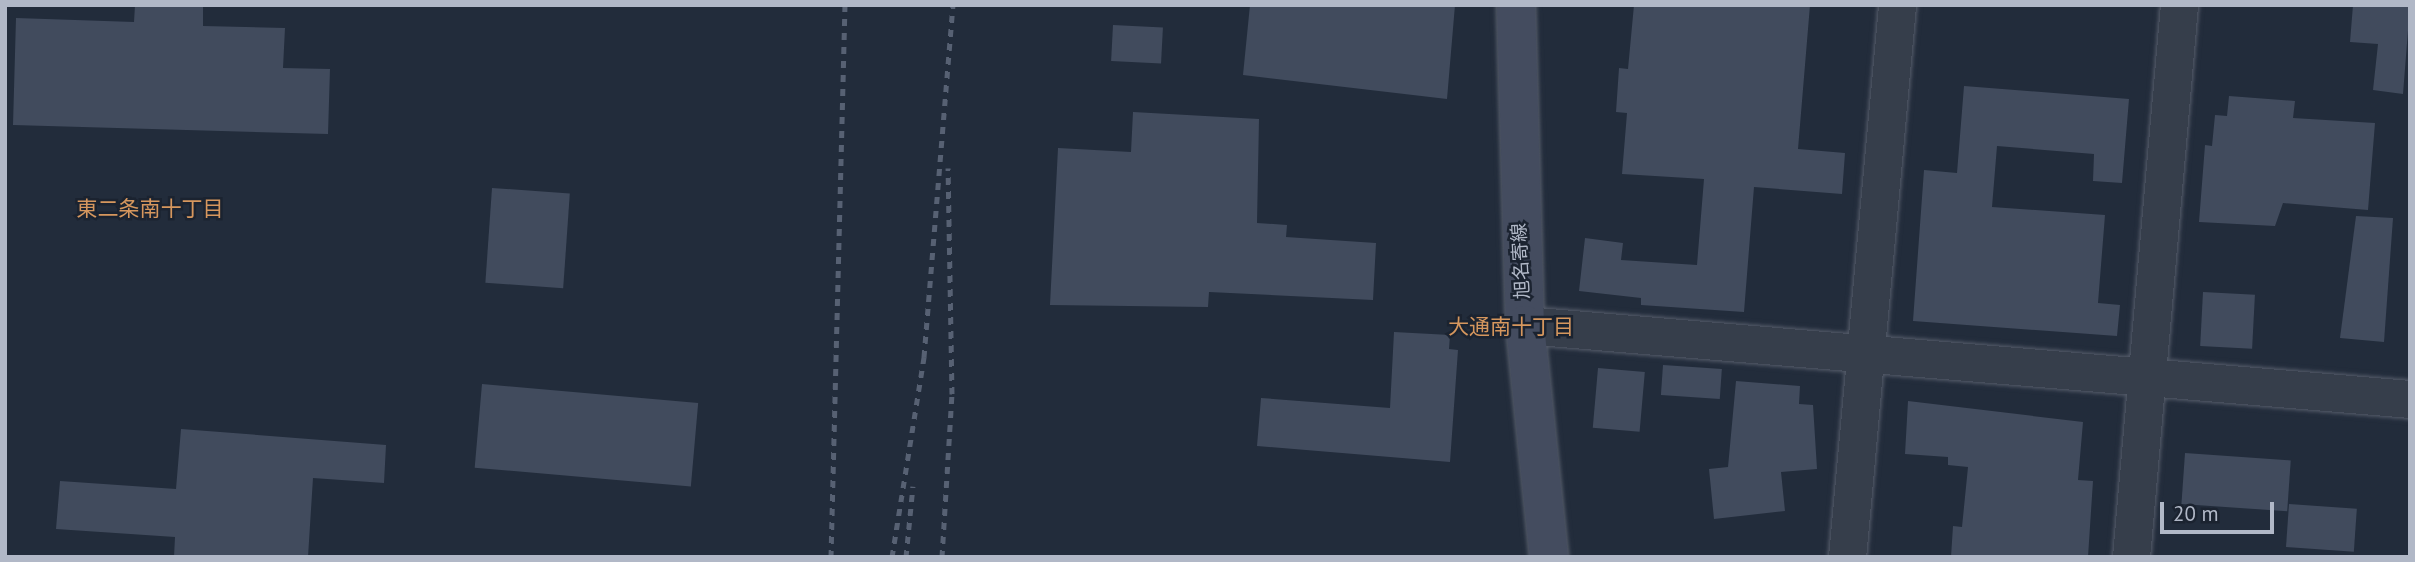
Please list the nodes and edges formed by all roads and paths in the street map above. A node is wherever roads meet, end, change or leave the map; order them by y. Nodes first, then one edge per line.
1 (1516, 5) edge
2 (1897, 5) edge
3 (2179, 5) edge
4 (1525, 325) junction
5 (1865, 352) junction
6 (2146, 378) junction
7 (2410, 399) edge
8 (1549, 557) edge
9 (1847, 557) edge
10 (2131, 557) edge

1 - 4 main road, 旭名寄線
2 - 5 street
3 - 6 street
4 - 5 street
4 - 8 main road, 旭名寄線
5 - 6 street
5 - 9 street
6 - 7 street
6 - 10 street

